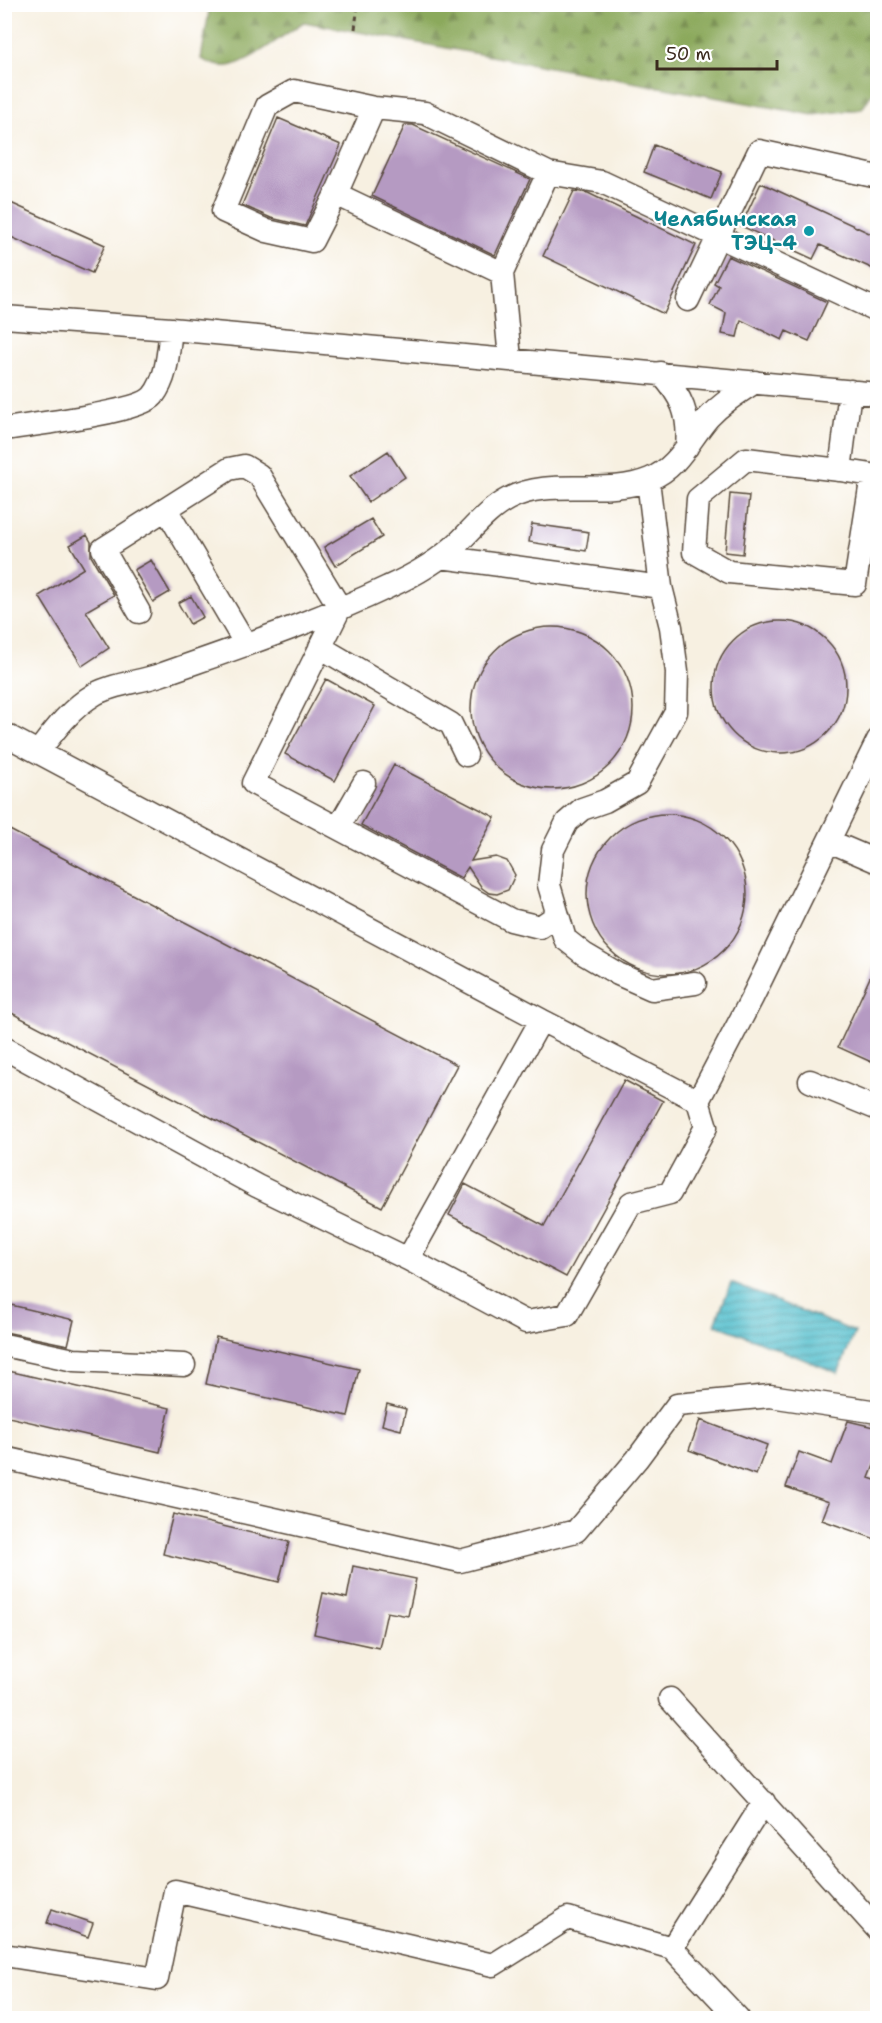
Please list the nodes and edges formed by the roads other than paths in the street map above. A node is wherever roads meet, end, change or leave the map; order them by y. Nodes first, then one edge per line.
1 (374, 108) junction
2 (548, 173) junction
3 (878, 177) edge
4 (336, 194) junction
5 (718, 236) junction
6 (502, 273) junction
7 (688, 300) dead end
8 (878, 311) edge
9 (4, 317) edge
10 (171, 329) junction
11 (510, 359) junction
12 (660, 373) junction
13 (755, 382) junction
14 (850, 391) junction
15 (878, 394) edge
16 (4, 429) edge
17 (687, 447) junction
18 (840, 470) junction
19 (648, 480) junction
20 (166, 509) junction
21 (441, 557) junction
22 (661, 587) junction
23 (340, 608) junction
24 (139, 612) dead end
25 (245, 643) junction
26 (321, 647) junction
27 (4, 734) edge
28 (878, 740) edge
29 (38, 752) junction
30 (466, 755) dead end
31 (364, 783) dead end
32 (338, 828) junction
33 (829, 841) junction
34 (878, 862) edge
35 (556, 916) junction
36 (695, 983) dead end
37 (541, 1020) junction
38 (4, 1048) edge
39 (810, 1081) dead end
40 (698, 1101) junction
41 (878, 1109) edge
42 (408, 1259) junction
43 (4, 1345) edge
44 (184, 1365) dead end
45 (878, 1412) edge
46 (4, 1458) edge
47 (670, 1699) dead end
48 (764, 1802) junction
49 (878, 1930) edge
50 (672, 1948) junction
51 (4, 1954) edge
52 (738, 2019) edge

1 - 2 lane
1 - 4 lane
1 - 4 lane
2 - 5 lane
2 - 6 lane
3 - 5 lane
4 - 6 lane
5 - 7 lane
5 - 8 lane
6 - 11 lane
9 - 10 lane
10 - 11 lane
10 - 16 lane
11 - 12 lane
12 - 13 lane
12 - 17 lane
13 - 14 lane
13 - 17 lane
14 - 15 lane
14 - 18 lane
17 - 19 lane
18 - 18 lane
19 - 21 lane
19 - 22 lane
20 - 23 lane
20 - 24 lane
20 - 25 lane
21 - 22 lane
21 - 23 lane
22 - 35 lane
23 - 25 lane
23 - 26 lane
25 - 29 lane
26 - 30 lane
26 - 32 lane
27 - 29 lane
28 - 33 lane
29 - 37 lane
31 - 32 lane
32 - 35 lane
33 - 34 lane
33 - 40 lane
35 - 36 lane
37 - 40 lane
37 - 42 lane
38 - 42 lane
39 - 41 lane
40 - 42 lane
43 - 44 lane
45 - 46 lane
47 - 48 lane
48 - 49 lane
48 - 50 lane
50 - 51 lane
50 - 52 lane

